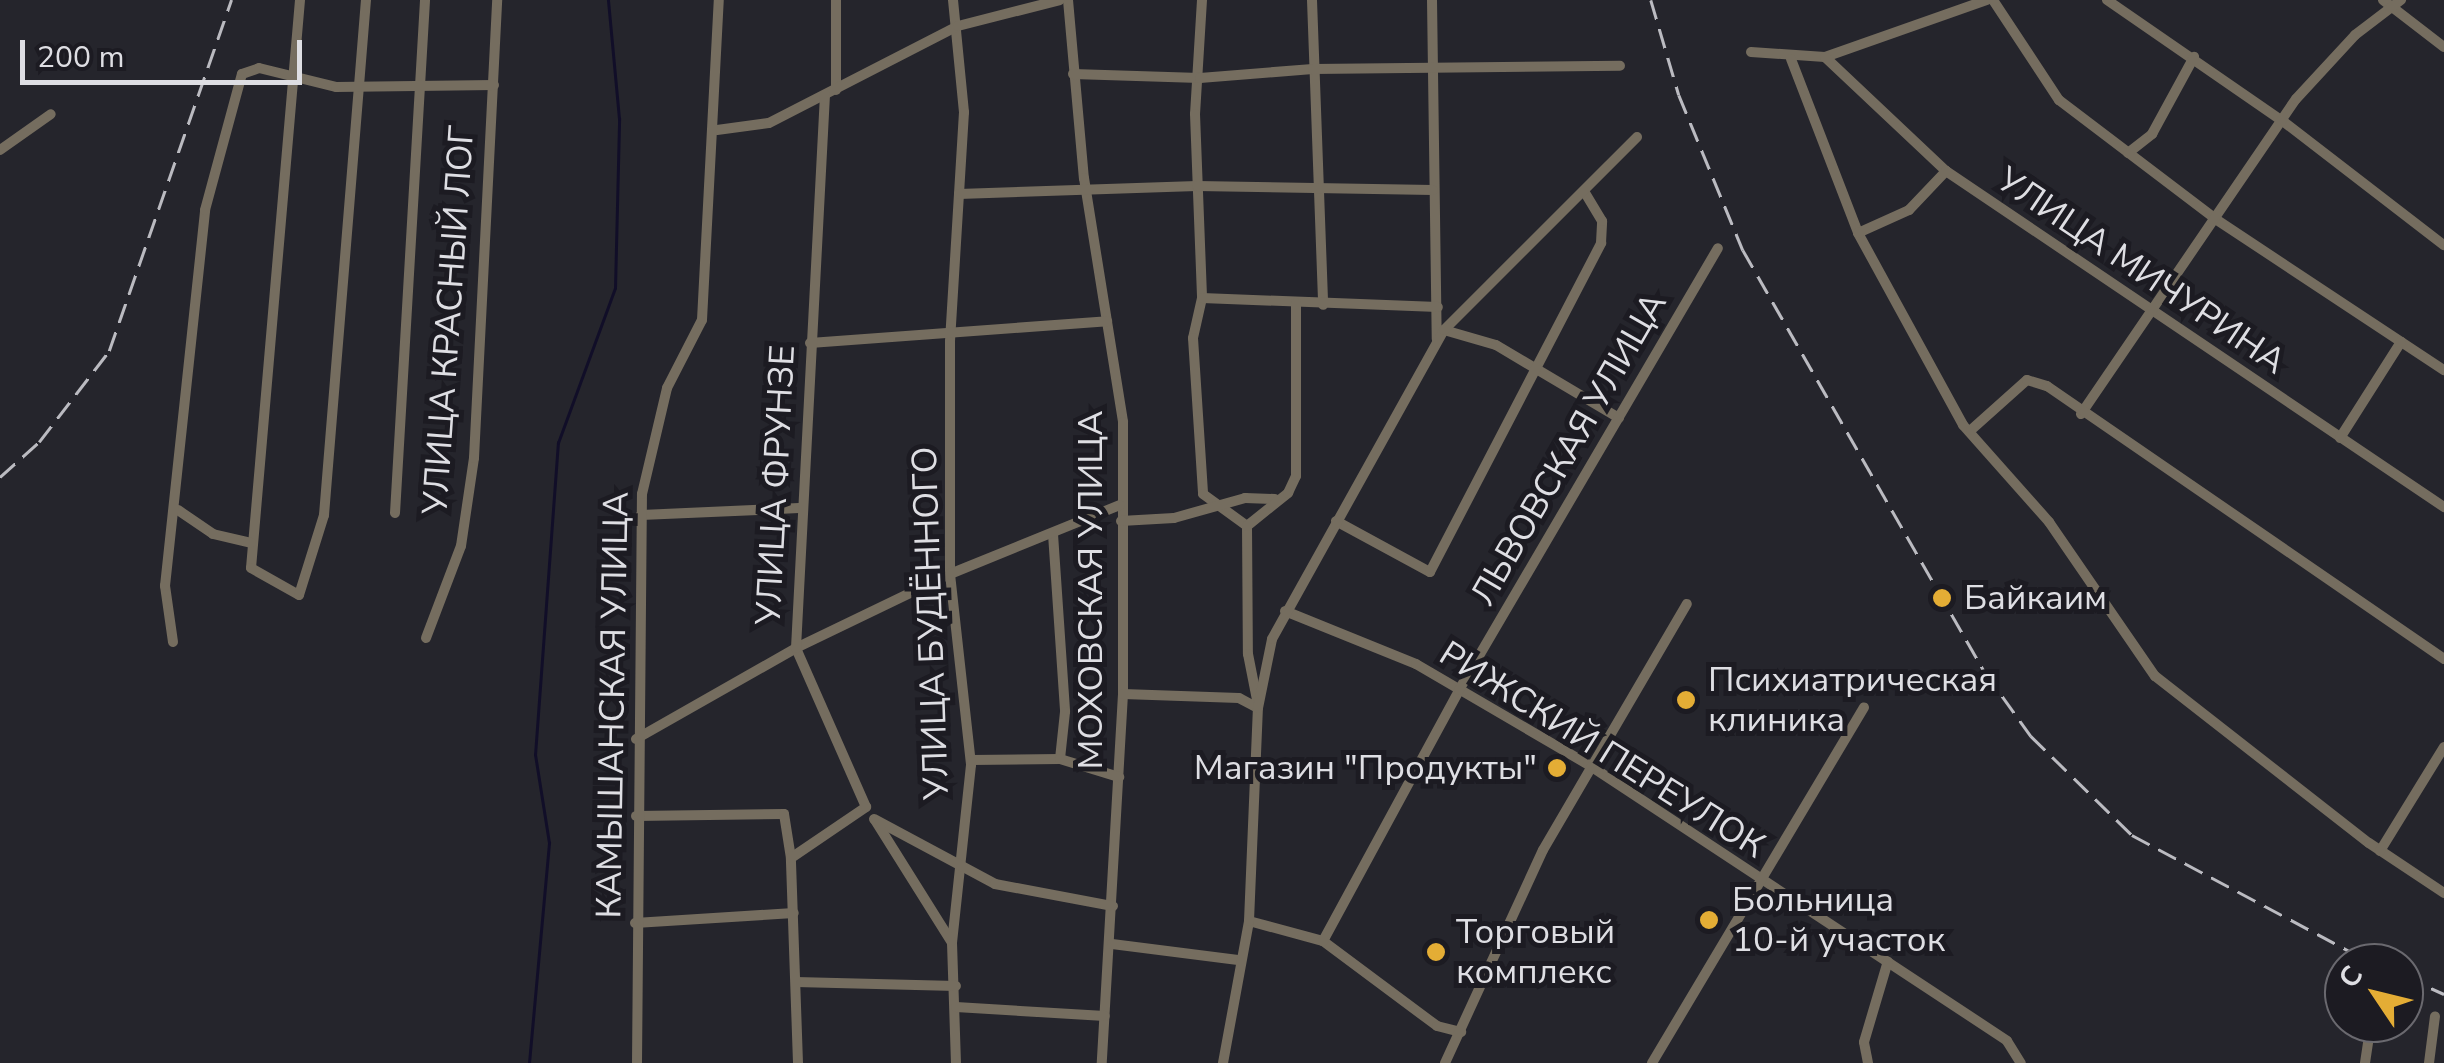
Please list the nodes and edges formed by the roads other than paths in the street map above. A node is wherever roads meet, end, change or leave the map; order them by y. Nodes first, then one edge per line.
1 (300, 0) edge
2 (366, 0) edge
3 (425, 0) edge
4 (498, 0) edge
5 (720, 0) edge
6 (836, 0) edge
7 (953, 0) edge
8 (1060, 0) edge
9 (1068, 0) edge
10 (1202, 0) edge
11 (1312, 0) edge
12 (1432, 0) edge
13 (1990, 0) edge
14 (2108, 0) edge
15 (2391, 1) edge
16 (958, 26) junction
17 (2444, 47) edge
18 (1751, 52) dead end
19 (1825, 56) junction
20 (2194, 57) junction
21 (1791, 59) junction
22 (1620, 66) dead end
23 (1312, 69) junction
24 (1432, 72) junction
25 (1074, 74) junction
26 (1200, 78) junction
27 (291, 79) junction
28 (360, 83) junction
29 (494, 85) junction
30 (423, 89) junction
31 (831, 93) junction
32 (51, 114) dead end
33 (2284, 122) junction
34 (716, 130) junction
35 (1637, 136) dead end
36 (0, 150) edge
37 (2128, 153) junction
38 (1946, 171) junction
39 (1320, 185) junction
40 (1197, 186) junction
41 (1433, 190) junction
42 (1086, 192) junction
43 (1585, 193) junction
44 (959, 194) junction
45 (2216, 220) junction
46 (1858, 234) junction
47 (2444, 245) edge
48 (1718, 248) dead end
49 (1202, 298) junction
50 (1296, 303) junction
51 (1322, 305) junction
52 (1438, 308) junction
53 (2150, 312) junction
54 (1107, 321) junction
55 (951, 330) junction
56 (1441, 335) junction
57 (810, 342) junction
58 (2401, 342) junction
59 (2442, 365) edge
60 (1540, 368) junction
61 (2081, 414) junction
62 (1619, 418) junction
63 (1971, 430) junction
64 (2340, 438) junction
65 (1276, 500) junction
66 (1120, 505) junction
67 (2444, 507) edge
68 (799, 508) junction
69 (1214, 508) junction
70 (178, 510) junction
71 (395, 513) dead end
72 (641, 515) junction
73 (1336, 520) junction
74 (1121, 521) junction
75 (1248, 526) junction
76 (1053, 534) junction
77 (252, 543) junction
78 (950, 574) junction
79 (1687, 604) dead end
80 (1285, 611) junction
81 (426, 638) dead end
82 (173, 642) dead end
83 (796, 648) junction
84 (2444, 659) edge
85 (1459, 690) junction
86 (1123, 694) junction
87 (1864, 707) dead end
88 (1258, 708) junction
89 (636, 740) junction
90 (2444, 746) edge
91 (1060, 759) junction
92 (971, 760) junction
93 (1592, 767) junction
94 (1119, 776) junction
95 (866, 807) junction
96 (636, 816) junction
97 (874, 819) junction
98 (2380, 851) junction
99 (790, 858) junction
100 (961, 861) junction
101 (1763, 884) junction
102 (2444, 892) edge
103 (1113, 906) junction
104 (794, 913) junction
105 (1249, 921) junction
106 (635, 923) junction
107 (1323, 941) junction
108 (952, 943) junction
109 (1112, 944) junction
110 (1238, 960) junction
111 (1888, 961) junction
112 (796, 982) junction
113 (956, 986) junction
114 (956, 1007) junction
115 (1106, 1016) junction
116 (2436, 1016) dead end
117 (1461, 1032) junction
118 (2016, 1060) edge
119 (637, 1063) edge
120 (798, 1063) edge
121 (956, 1063) edge
122 (1102, 1063) edge
123 (1222, 1063) edge
124 (1444, 1063) edge
125 (1652, 1063) edge
126 (1868, 1063) edge
127 (2429, 1063) edge

1 - 27 street
2 - 28 street
3 - 30 street
4 - 29 street, УЛИЦА КРАСНЫЙ ЛОГ
5 - 34 street, КАМЫШАНСКАЯ УЛИЦА
6 - 31 street, УЛИЦА ФРУНЗЕ
7 - 16 street, УЛИЦА БУДЁННОГО
8 - 16 street
9 - 25 street, МОХОВСКАЯ УЛИЦА
10 - 26 street
11 - 23 street
12 - 24 street
13 - 19 street
13 - 37 street
14 - 20 street
15 - 17 street
15 - 33 street
16 - 31 street
16 - 44 street, УЛИЦА БУДЁННОГО
18 - 21 street
19 - 21 street
19 - 38 street, УЛИЦА МИЧУРИНА
20 - 33 street
20 - 37 street
21 - 46 street
22 - 24 street
23 - 24 street
23 - 26 street
23 - 39 street
24 - 41 street
25 - 26 street
25 - 42 street, МОХОВСКАЯ УЛИЦА
26 - 40 street
27 - 28 street
27 - 70 street
27 - 77 street
28 - 30 street
28 - 77 street
29 - 30 street
29 - 81 street, УЛИЦА КРАСНЫЙ ЛОГ
30 - 71 street
31 - 34 street
31 - 57 street, УЛИЦА ФРУНЗЕ
32 - 36 street
33 - 45 street
33 - 47 street
34 - 72 street, КАМЫШАНСКАЯ УЛИЦА
35 - 43 street
37 - 45 street
38 - 46 street
38 - 53 street, УЛИЦА МИЧУРИНА
39 - 40 street
39 - 41 street
39 - 51 street
40 - 42 street
40 - 49 street
41 - 52 street
42 - 44 street
42 - 54 street, МОХОВСКАЯ УЛИЦА
43 - 56 street
43 - 60 street
44 - 55 street, УЛИЦА БУДЁННОГО
45 - 53 street
45 - 58 street
46 - 63 street
48 - 62 street, ЛЬВОВСКАЯ УЛИЦА
49 - 50 street
49 - 69 street
50 - 51 street
50 - 65 street
51 - 52 street
52 - 56 street
53 - 61 street
53 - 64 street, УЛИЦА МИЧУРИНА
54 - 55 street
54 - 66 street, МОХОВСКАЯ УЛИЦА
55 - 57 street
55 - 78 street, УЛИЦА БУДЁННОГО
56 - 60 street
56 - 73 street
57 - 68 street, УЛИЦА ФРУНЗЕ
58 - 59 street
58 - 64 street
60 - 62 street
60 - 73 street
61 - 63 street
61 - 84 street
62 - 85 street, ЛЬВОВСКАЯ УЛИЦА
63 - 98 street
64 - 67 street, УЛИЦА МИЧУРИНА
65 - 69 street
65 - 75 street
66 - 74 street, МОХОВСКАЯ УЛИЦА
66 - 76 street
68 - 72 street
68 - 83 street, УЛИЦА ФРУНЗЕ
69 - 74 street
69 - 75 street
70 - 77 street
70 - 82 street
72 - 89 street, КАМЫШАНСКАЯ УЛИЦА
73 - 80 street
74 - 86 street, МОХОВСКАЯ УЛИЦА
75 - 88 street
76 - 78 street
76 - 91 street
78 - 83 street
78 - 92 street, УЛИЦА БУДЁННОГО
79 - 93 street
80 - 85 street, РИЖСКИЙ ПЕРЕУЛОК
80 - 88 street
83 - 89 street
83 - 95 street, УЛИЦА ФРУНЗЕ
85 - 93 street, РИЖСКИЙ ПЕРЕУЛОК
85 - 107 street, ЛЬВОВСКАЯ УЛИЦА
86 - 88 street
86 - 94 street, МОХОВСКАЯ УЛИЦА
87 - 101 street
88 - 105 street
89 - 96 street, КАМЫШАНСКАЯ УЛИЦА
90 - 98 street
91 - 92 street
91 - 94 street
92 - 100 street, УЛИЦА БУДЁННОГО
93 - 101 street, РИЖСКИЙ ПЕРЕУЛОК
93 - 117 street
94 - 103 street, МОХОВСКАЯ УЛИЦА
95 - 97 street, УЛИЦА ФРУНЗЕ
95 - 99 street
96 - 99 street
96 - 106 street, КАМЫШАНСКАЯ УЛИЦА
97 - 100 street
97 - 108 street, УЛИЦА ФРУНЗЕ
98 - 102 street
99 - 104 street
100 - 103 street
100 - 108 street, УЛИЦА БУДЁННОГО
101 - 111 street, РИЖСКИЙ ПЕРЕУЛОК
101 - 125 street
103 - 109 street, МОХОВСКАЯ УЛИЦА
104 - 106 street
104 - 112 street
105 - 107 street
105 - 110 street
106 - 119 street, КАМЫШАНСКАЯ УЛИЦА
107 - 117 street
108 - 113 street, УЛИЦА БУДЁННОГО
109 - 110 street
109 - 115 street, МОХОВСКАЯ УЛИЦА
110 - 123 street
111 - 118 street, РИЖСКИЙ ПЕРЕУЛОК
111 - 126 street
112 - 113 street
112 - 120 street
113 - 114 street, УЛИЦА БУДЁННОГО
114 - 115 street
114 - 121 street, УЛИЦА БУДЁННОГО
115 - 122 street, МОХОВСКАЯ УЛИЦА
116 - 127 street
117 - 124 street

